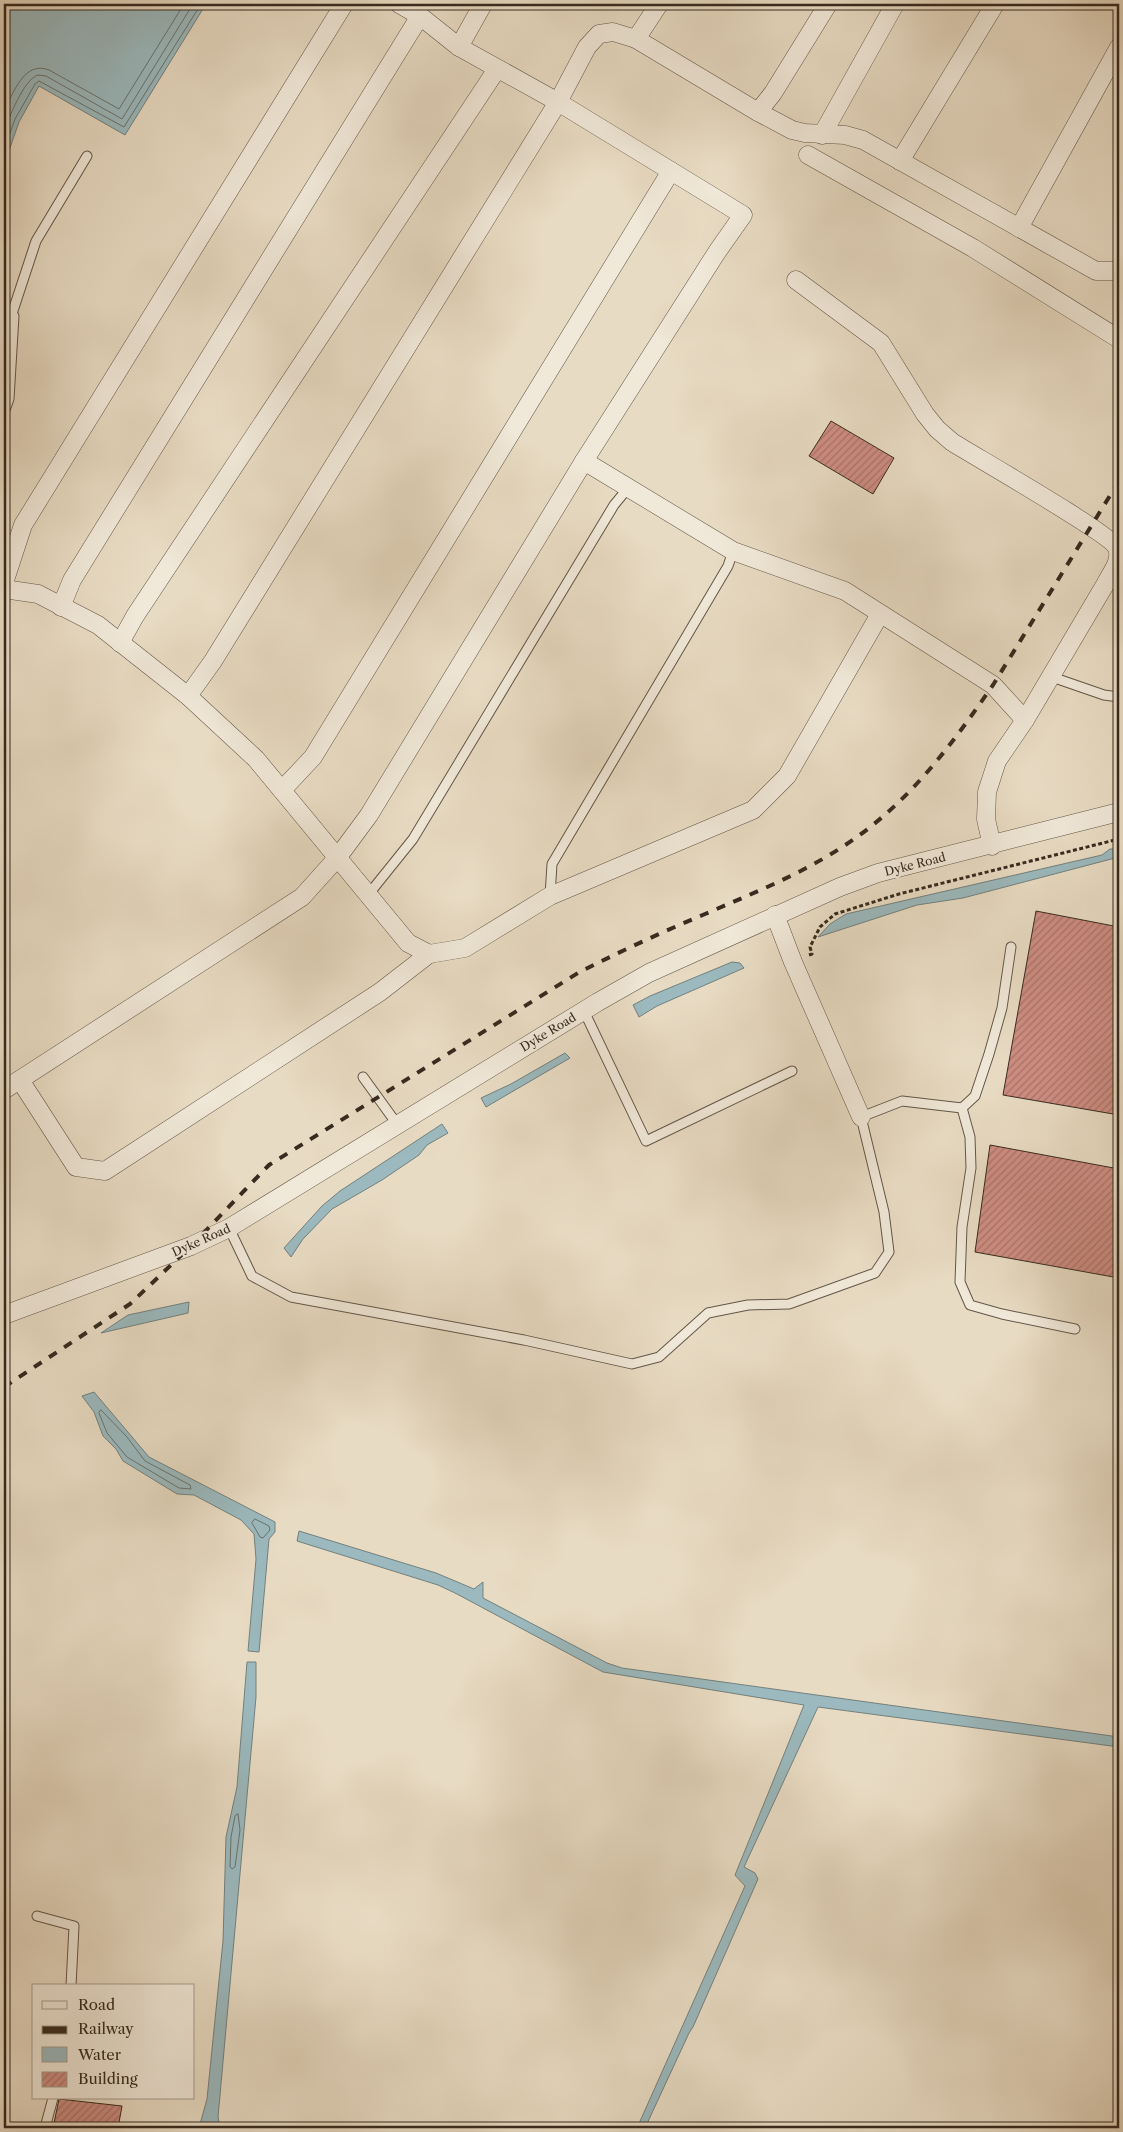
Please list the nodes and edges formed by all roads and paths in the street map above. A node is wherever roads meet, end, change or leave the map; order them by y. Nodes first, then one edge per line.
1 (344, 4) edge
2 (399, 4) edge
3 (483, 4) edge
4 (659, 4) edge
5 (828, 4) edge
6 (895, 4) edge
7 (995, 4) edge
8 (420, 16) junction
9 (636, 39) junction
10 (458, 47) junction
11 (1119, 47) edge
12 (496, 69) junction
13 (558, 102) junction
14 (758, 112) junction
15 (822, 135) junction
16 (808, 155) dead end
17 (87, 156) dead end
18 (900, 161) junction
19 (671, 171) junction
20 (1020, 228) junction
21 (1119, 271) edge
22 (796, 280) dead end
23 (15, 303) junction
24 (4, 318) edge
25 (4, 338) edge
26 (1119, 339) edge
27 (4, 413) edge
28 (584, 461) junction
29 (628, 488) junction
30 (733, 551) junction
31 (1119, 553) edge
32 (4, 580) edge
33 (61, 606) junction
34 (880, 614) junction
35 (120, 643) junction
36 (1048, 676) junction
37 (188, 696) junction
38 (1119, 697) edge
39 (1024, 720) junction
40 (282, 790) junction
41 (1119, 812) edge
42 (1119, 839) edge
43 (992, 846) junction
44 (338, 857) junction
45 (368, 895) junction
46 (550, 896) junction
47 (775, 915) junction
48 (1011, 947) dead end
49 (429, 954) junction
50 (793, 962) junction
51 (584, 1011) junction
52 (792, 1071) dead end
53 (363, 1077) dead end
54 (20, 1080) junction
55 (4, 1090) edge
56 (962, 1108) junction
57 (860, 1117) junction
58 (397, 1124) junction
59 (229, 1228) junction
60 (4, 1314) edge
61 (1075, 1329) dead end
62 (36, 1916) dead end
63 (71, 1984) edge
64 (52, 2100) edge
65 (47, 2128) edge

1 - 32 street
2 - 8 street
3 - 10 street
4 - 9 street
5 - 14 street
6 - 15 street
7 - 18 street
8 - 10 street
8 - 33 street
9 - 13 street
9 - 14 street
10 - 12 street
11 - 20 street
12 - 13 street
12 - 35 street
13 - 19 street
13 - 37 street
14 - 15 street
15 - 18 street
16 - 26 street
17 - 23 lane
18 - 20 street
19 - 28 street
19 - 40 street
20 - 21 street
22 - 31 street
23 - 24 lane
23 - 25 lane
23 - 27 lane
28 - 29 street
28 - 44 street
29 - 30 street
29 - 45 lane
30 - 34 street
30 - 46 lane
31 - 36 street
32 - 33 street
33 - 35 street
34 - 39 street
34 - 46 street
35 - 37 street
36 - 38 lane
36 - 39 street
37 - 40 street
39 - 43 street
40 - 44 street
41 - 43 street, Dyke Road
42 - 50 path
43 - 47 street, Dyke Road
44 - 45 street
44 - 54 street
45 - 49 street
46 - 49 street
47 - 50 street
47 - 51 street, Dyke Road
48 - 56 lane
49 - 54 street
50 - 57 street
51 - 52 lane
51 - 58 street, Dyke Road
53 - 58 lane
54 - 55 street
56 - 57 lane
56 - 61 lane
57 - 59 lane
58 - 59 street, Dyke Road
59 - 60 street, Dyke Road
62 - 63 lane
64 - 65 lane

